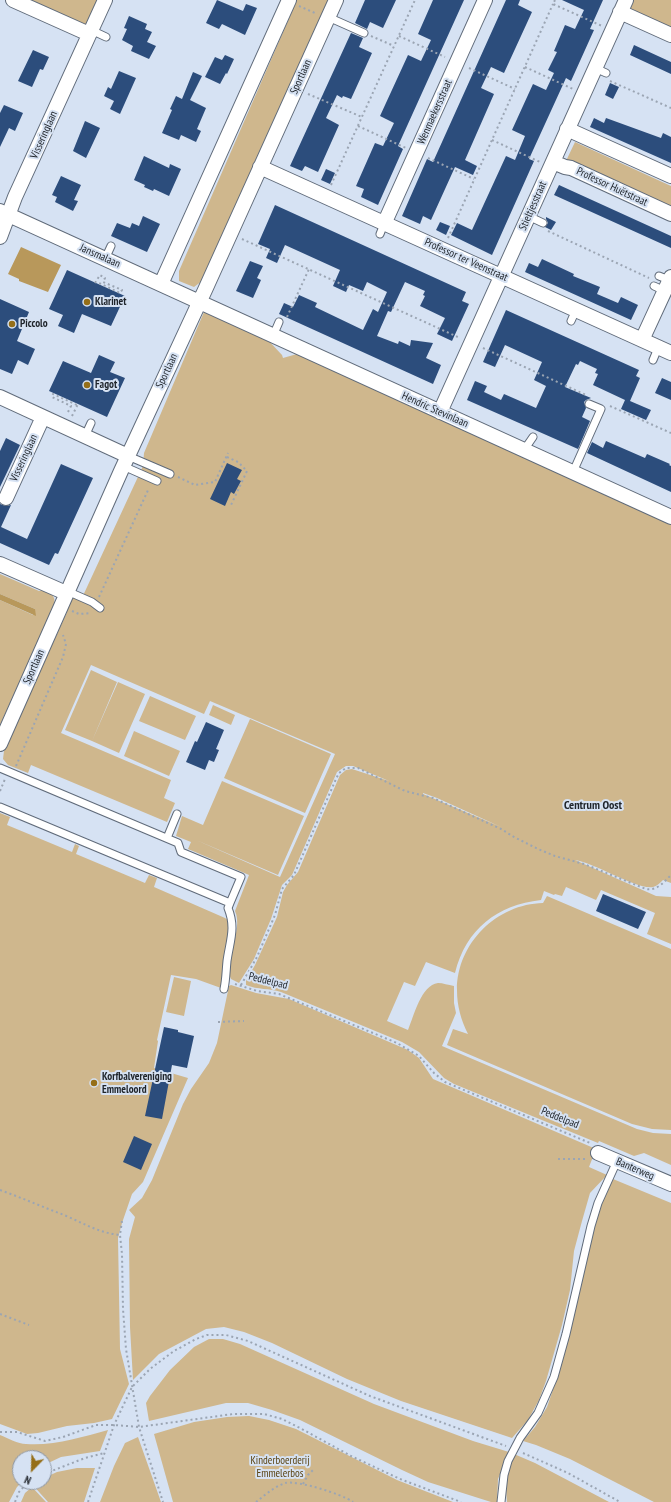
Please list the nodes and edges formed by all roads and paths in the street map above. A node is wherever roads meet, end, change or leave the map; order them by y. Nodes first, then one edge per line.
1 (13, 0) edge
2 (105, 0) edge
3 (336, 0) edge
4 (415, 0) edge
5 (486, 0) edge
6 (555, 0) edge
7 (291, 2) edge
8 (553, 4) junction
9 (623, 6) edge
10 (325, 16) junction
11 (601, 26) dead end
12 (90, 32) junction
13 (364, 33) joint
14 (671, 35) edge
15 (398, 36) junction
16 (106, 37) dead end
17 (394, 46) junction
18 (447, 58) dead end
19 (466, 67) dead end
20 (525, 67) junction
21 (602, 73) junction
22 (515, 89) junction
23 (573, 89) dead end
24 (312, 96) dead end
25 (671, 108) edge
26 (362, 117) junction
27 (358, 126) junction
28 (567, 129) junction
29 (492, 140) junction
30 (407, 148) dead end
31 (426, 156) dead end
32 (546, 162) junction
33 (260, 167) junction
34 (671, 176) edge
35 (474, 179) junction
36 (330, 186) dead end
37 (4, 213) edge
38 (671, 214) edge
39 (528, 216) junction
40 (544, 226) joint
41 (382, 229) junction
42 (0, 237) edge
43 (447, 239) dead end
44 (249, 242) dead end
45 (309, 269) junction
46 (501, 276) junction
47 (649, 278) dead end
48 (663, 282) edge
49 (96, 283) joint
50 (161, 284) junction
51 (199, 302) junction
52 (286, 317) dead end
53 (279, 322) dead end
54 (455, 335) dead end
55 (273, 336) junction
56 (642, 340) junction
57 (488, 350) dead end
58 (661, 354) edge
59 (586, 395) dead end
60 (0, 397) edge
61 (589, 404) dead end
62 (608, 404) dead end
63 (74, 410) dead end
64 (68, 412) dead end
65 (440, 412) junction
66 (43, 417) junction
67 (671, 433) edge
68 (530, 436) dead end
69 (525, 448) junction
70 (228, 453) dead end
71 (227, 457) junction
72 (126, 461) junction
73 (573, 472) junction
74 (170, 474) joint
75 (154, 482) joint
76 (6, 498) dead end
77 (231, 505) dead end
78 (671, 517) edge
79 (0, 564) edge
80 (65, 600) junction
81 (98, 606) junction
82 (62, 633) dead end
83 (0, 744) edge
84 (0, 768) edge
85 (15, 769) dead end
86 (6, 776) dead end
87 (0, 791) edge
88 (0, 807) edge
89 (177, 814) dead end
90 (167, 838) junction
91 (671, 875) edge
92 (230, 903) junction
93 (226, 980) junction
94 (241, 986) junction
95 (224, 990) dead end
96 (244, 1020) dead end
97 (218, 1022) dead end
98 (594, 1148) junction
99 (558, 1159) dead end
100 (617, 1161) junction
101 (671, 1184) edge
102 (0, 1190) edge
103 (122, 1221) dead end
104 (120, 1235) junction
105 (0, 1314) edge
106 (29, 1325) dead end
107 (132, 1387) junction
108 (114, 1425) junction
109 (139, 1426) junction
110 (0, 1432) edge
111 (514, 1449) junction
112 (104, 1453) junction
113 (313, 1470) dead end
114 (52, 1471) edge
115 (303, 1484) junction
116 (21, 1490) edge
117 (15, 1502) edge
118 (88, 1502) edge
119 (163, 1502) edge
120 (256, 1502) edge
121 (352, 1502) edge
122 (461, 1502) edge
123 (501, 1502) edge
124 (620, 1502) edge

1 - 12 street
2 - 12 street, Visseringlaan
3 - 10 street, Sportlaan
4 - 15 path
5 - 41 street, Wenmaekersstraat
6 - 8 path
7 - 10 path
7 - 50 street
8 - 11 path
8 - 20 path
9 - 14 street
9 - 21 street, Stieltjesstraat
10 - 13 lane
10 - 33 street, Sportlaan
12 - 16 lane
12 - 37 street, Visseringlaan
13 - 17 path
15 - 17 path
15 - 18 path
17 - 26 path
19 - 22 path
20 - 22 path
20 - 23 path
21 - 25 path
21 - 28 street, Stieltjesstraat
22 - 29 path
24 - 26 path
26 - 27 path
27 - 30 path
27 - 36 path
28 - 32 street, Stieltjesstraat
28 - 34 street
29 - 32 path
29 - 35 path
31 - 35 path
32 - 38 street, Professor Huëtstraat
32 - 39 street, Stieltjesstraat
33 - 41 street, Professor ter Veenstraat
33 - 51 street, Sportlaan
35 - 43 path
37 - 42 street, Visseringlaan
37 - 50 street, Jansmalaan
39 - 40 lane
39 - 46 street, Stieltjesstraat
40 - 47 path
41 - 46 street, Professor ter Veenstraat
44 - 45 path
45 - 52 path
45 - 54 path
46 - 56 street, Professor ter Veenstraat
46 - 65 street, Stieltjesstraat
48 - 56 street
49 - 49 path
50 - 51 street, Jansmalaan
51 - 55 street, Hendric Stevinlaan
51 - 72 street, Sportlaan
53 - 55 lane
55 - 65 street, Hendric Stevinlaan
56 - 58 street, Professor ter Veenstraat
57 - 59 path
60 - 66 street
61 - 73 lane
62 - 67 path
63 - 64 path
65 - 69 street, Hendric Stevinlaan
66 - 72 street
66 - 76 street, Visseringlaan
68 - 69 lane
69 - 73 street, Hendric Stevinlaan
70 - 71 path
71 - 74 path
71 - 77 path
72 - 74 lane
72 - 75 lane
72 - 80 street, Sportlaan
73 - 78 street, Hendric Stevinlaan
75 - 81 path
79 - 80 street
80 - 81 lane
80 - 81 path
80 - 83 street, Sportlaan
82 - 85 path
84 - 90 lane
86 - 87 path
88 - 92 lane
89 - 90 lane
90 - 92 lane
91 - 94 path
92 - 93 lane
93 - 94 path, Peddelpad
93 - 95 lane
94 - 98 path, Peddelpad
96 - 97 path
98 - 99 path
98 - 100 street, Banterweg
100 - 101 street, Banterweg
100 - 111 lane
102 - 104 path
103 - 104 path
104 - 107 path
105 - 106 path
107 - 108 path
107 - 109 path
107 - 111 path
108 - 109 path
108 - 110 path
108 - 112 path
109 - 119 path
109 - 122 path
111 - 123 lane
111 - 124 path
112 - 114 path
112 - 118 path
113 - 115 path
115 - 120 path
115 - 121 path
116 - 117 path

